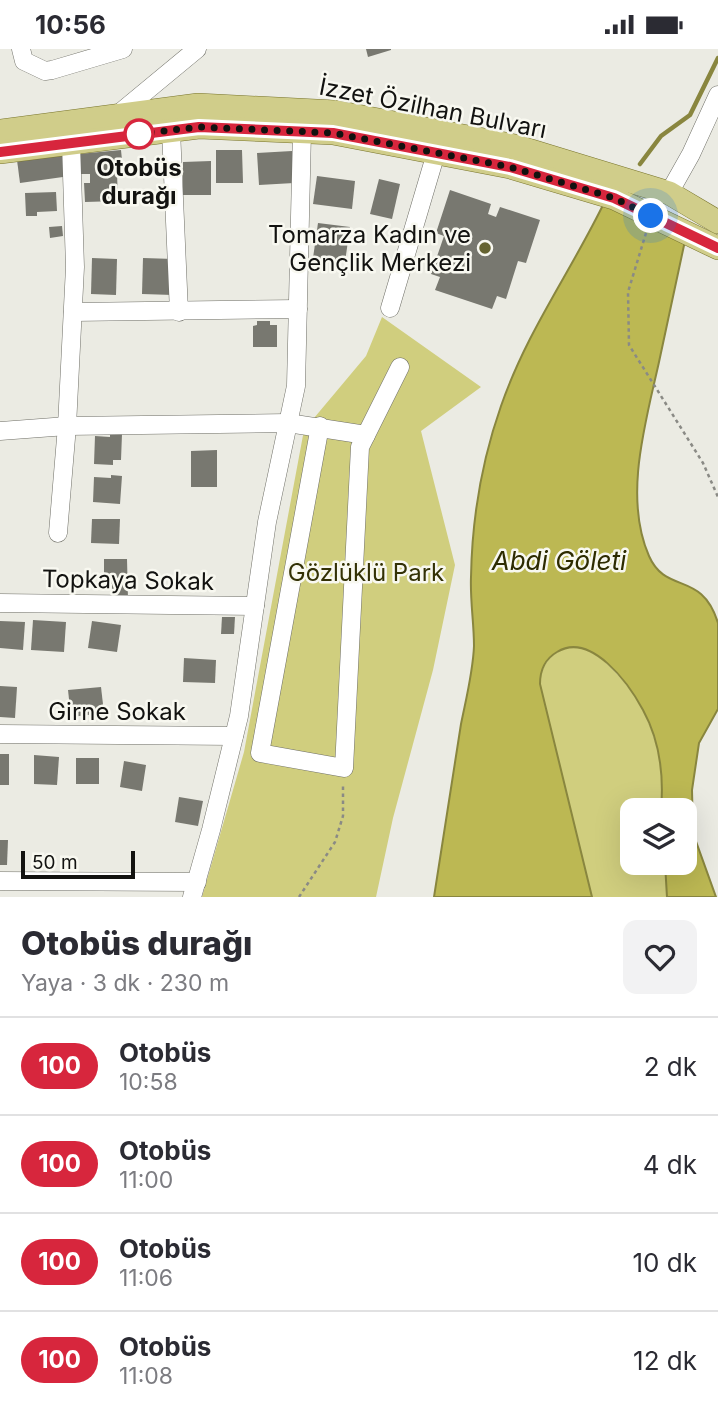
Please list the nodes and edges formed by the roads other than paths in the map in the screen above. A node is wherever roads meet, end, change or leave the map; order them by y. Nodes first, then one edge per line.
1 (21, 49) edge
2 (123, 49) edge
3 (197, 49) edge
4 (718, 95) edge
5 (116, 116) junction
6 (172, 130) junction
7 (0, 131) edge
8 (302, 132) junction
9 (71, 143) junction
10 (0, 152) edge
11 (436, 153) junction
12 (669, 193) junction
13 (718, 222) edge
14 (718, 248) edge
15 (390, 308) dead end
16 (298, 309) junction
17 (73, 312) junction
18 (179, 312) junction
19 (400, 367) dead end
20 (288, 423) junction
21 (67, 426) junction
22 (320, 426) junction
23 (0, 431) edge
24 (366, 435) junction
25 (58, 533) dead end
26 (0, 603) edge
27 (255, 605) junction
28 (0, 734) edge
29 (234, 736) junction
30 (0, 881) edge
31 (194, 890) edge

1 - 2 street
3 - 5 street
4 - 12 street
5 - 7 main road, İzzet Özilhan Bulvarı
5 - 12 main road, İzzet Özilhan Bulvarı
6 - 8 main road, İzzet Özilhan Bulvarı
6 - 9 main road, İzzet Özilhan Bulvarı
6 - 18 street
8 - 11 main road, İzzet Özilhan Bulvarı
8 - 16 street
9 - 10 main road, İzzet Özilhan Bulvarı
9 - 17 street
11 - 14 main road, İzzet Özilhan Bulvarı
11 - 15 street
12 - 13 main road, İzzet Özilhan Bulvarı
16 - 18 street
16 - 20 street
17 - 18 street
17 - 21 street
19 - 24 street
20 - 21 street
20 - 22 street
20 - 27 street
21 - 23 street
21 - 25 street
22 - 24 street
22 - 24 street
26 - 27 street, Topkaya Sokak
27 - 29 street
28 - 29 street, Girne Sokak
29 - 31 street
30 - 31 street

